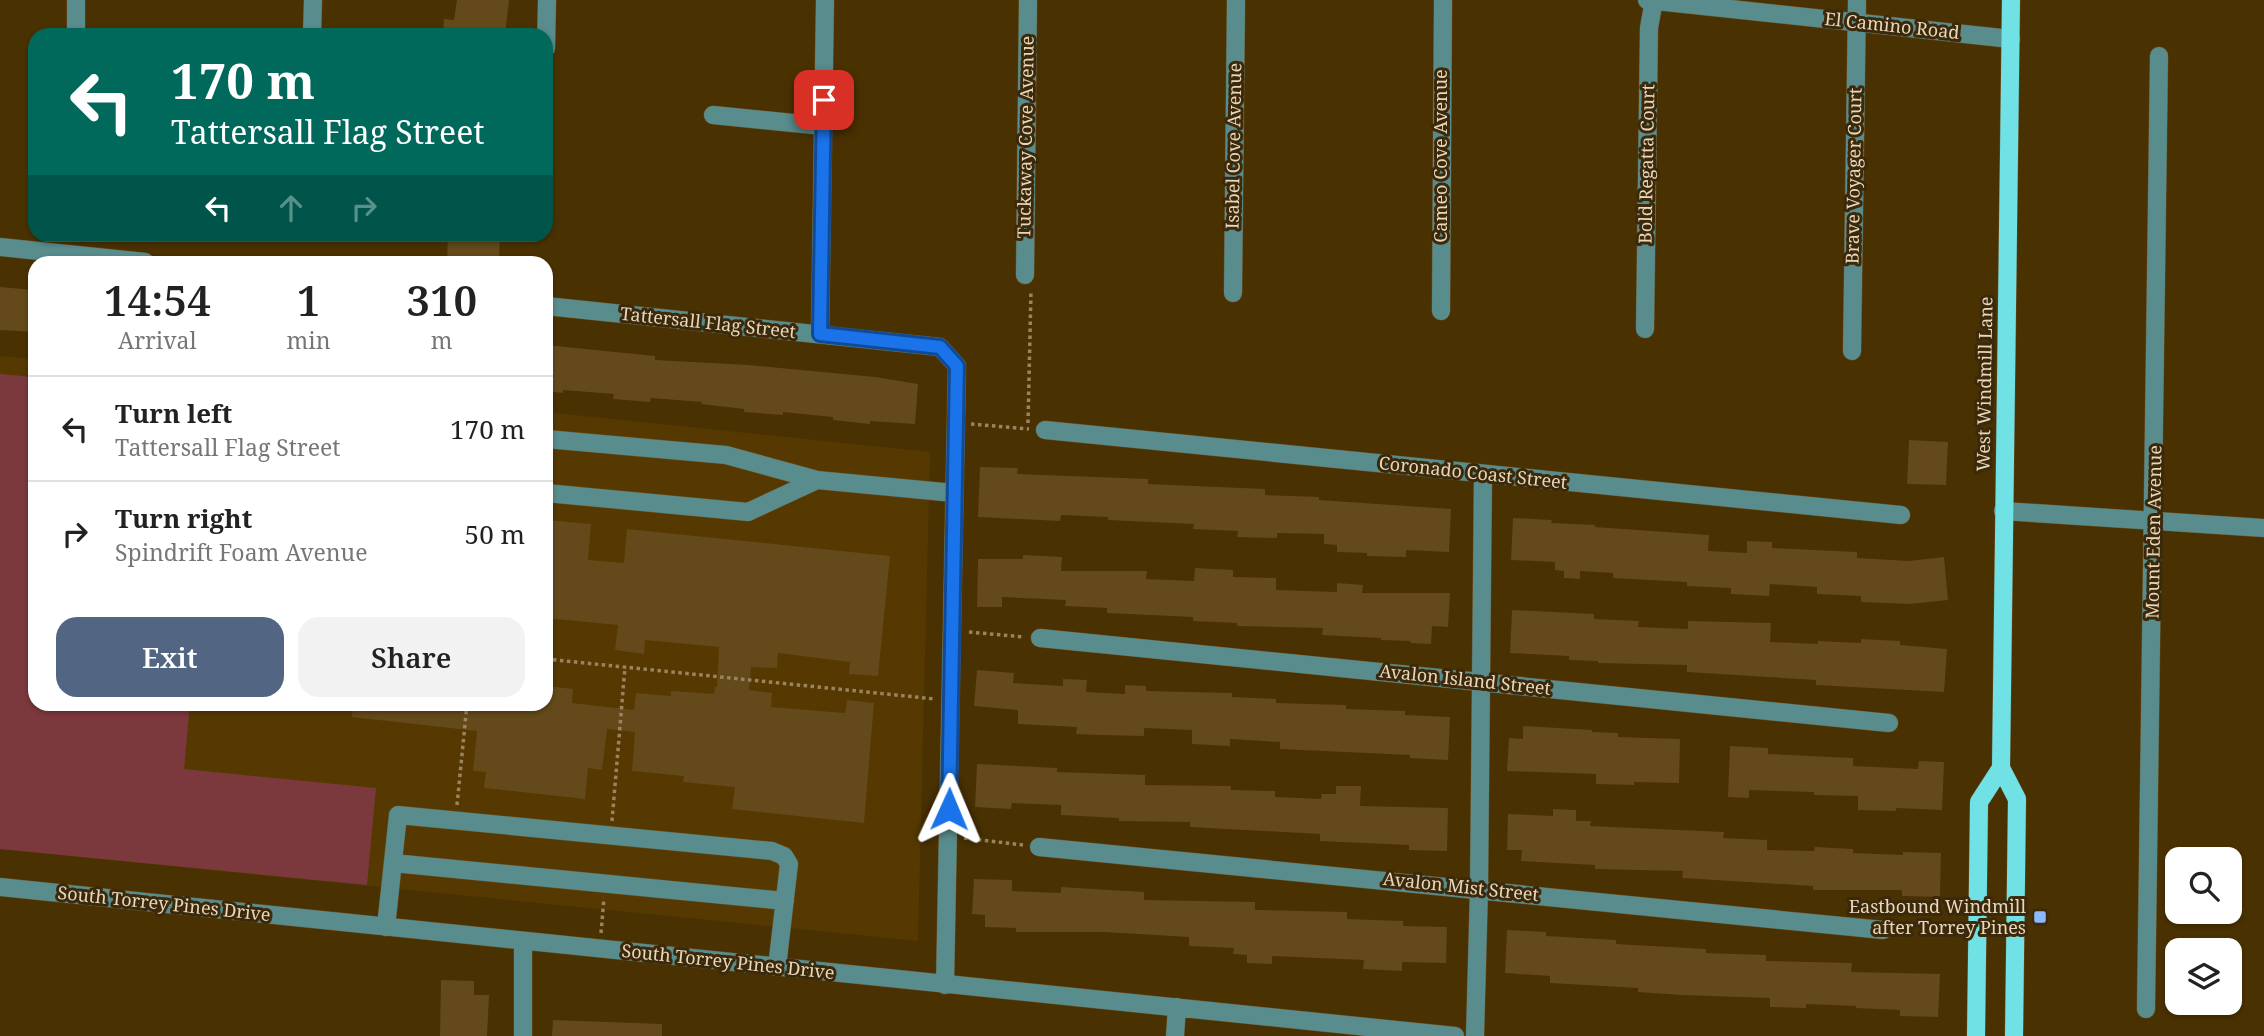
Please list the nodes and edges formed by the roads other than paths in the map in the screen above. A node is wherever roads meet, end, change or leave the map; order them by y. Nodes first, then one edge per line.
1 (76, 0) edge
2 (313, 0) edge
3 (547, 0) edge
4 (825, 0) edge
5 (1028, 0) edge
6 (1237, 0) edge
7 (1443, 0) edge
8 (1647, 0) edge
9 (1654, 0) edge
10 (1857, 0) edge
11 (2011, 0) edge
12 (1857, 23) junction
13 (76, 28) edge
14 (312, 28) edge
15 (546, 28) edge
16 (2011, 39) junction
17 (2160, 55) dead end
18 (713, 116) dead end
19 (823, 125) junction
20 (0, 247) edge
21 (87, 256) edge
22 (1025, 275) road end
23 (1233, 293) dead end
24 (553, 307) edge
25 (1441, 311) dead end
26 (1645, 329) dead end
27 (820, 334) junction
28 (1852, 351) dead end
29 (1037, 429) road end
30 (553, 440) edge
31 (1483, 474) junction
32 (817, 480) junction
33 (954, 493) junction
34 (553, 494) edge
35 (2003, 511) junction
36 (1901, 516) dead end
37 (2155, 520) junction
38 (2264, 528) edge
39 (1040, 638) road end
40 (1481, 681) junction
41 (1889, 723) dead end
42 (2001, 768) junction
43 (1039, 847) road end
44 (393, 863) junction
45 (0, 887) edge
46 (1479, 889) junction
47 (785, 901) junction
48 (386, 928) junction
49 (1883, 930) dead end
50 (523, 941) junction
51 (777, 967) junction
52 (945, 985) junction
53 (1177, 1007) junction
54 (2146, 1009) dead end
55 (523, 1036) edge
56 (1175, 1036) edge
57 (1455, 1036) edge
58 (1475, 1036) edge
59 (1976, 1036) edge
60 (2014, 1036) edge

1 - 13 street
2 - 14 street
3 - 15 street
4 - 19 street
5 - 22 street, Tuckaway Cove Avenue
6 - 23 street, Isabel Cove Avenue
7 - 25 street, Cameo Cove Avenue
8 - 9 street, El Camino Road
9 - 12 street, El Camino Road
9 - 26 street, Bold Regatta Court
10 - 12 street, Brave Voyager Court
11 - 16 main road, West Windmill Lane
12 - 16 street, El Camino Road
12 - 28 street, Brave Voyager Court
16 - 35 main road, West Windmill Lane
17 - 37 street, Mount Eden Avenue
18 - 19 street
19 - 27 street
20 - 21 street
24 - 27 street, Tattersall Flag Street
27 - 33 street, Tattersall Flag Street
29 - 31 street, Coronado Coast Street
30 - 32 street
31 - 36 street, Coronado Coast Street
31 - 40 street
32 - 33 street
32 - 34 street
33 - 52 street
35 - 37 street
35 - 42 main road, West Windmill Lane
37 - 38 street
37 - 54 street, Mount Eden Avenue
39 - 40 street, Avalon Island Street
40 - 41 street, Avalon Island Street
40 - 46 street
42 - 59 main road
42 - 60 main road, West Windmill Lane
43 - 46 street, Avalon Mist Street
44 - 47 street
44 - 47 street
44 - 48 street
45 - 48 street, South Torrey Pines Drive
46 - 49 street, Avalon Mist Street
46 - 58 street
47 - 51 street
48 - 50 street, South Torrey Pines Drive
50 - 51 street, South Torrey Pines Drive
50 - 55 street
51 - 52 street, South Torrey Pines Drive
52 - 53 street, South Torrey Pines Drive
53 - 56 street
53 - 57 street, South Torrey Pines Drive

